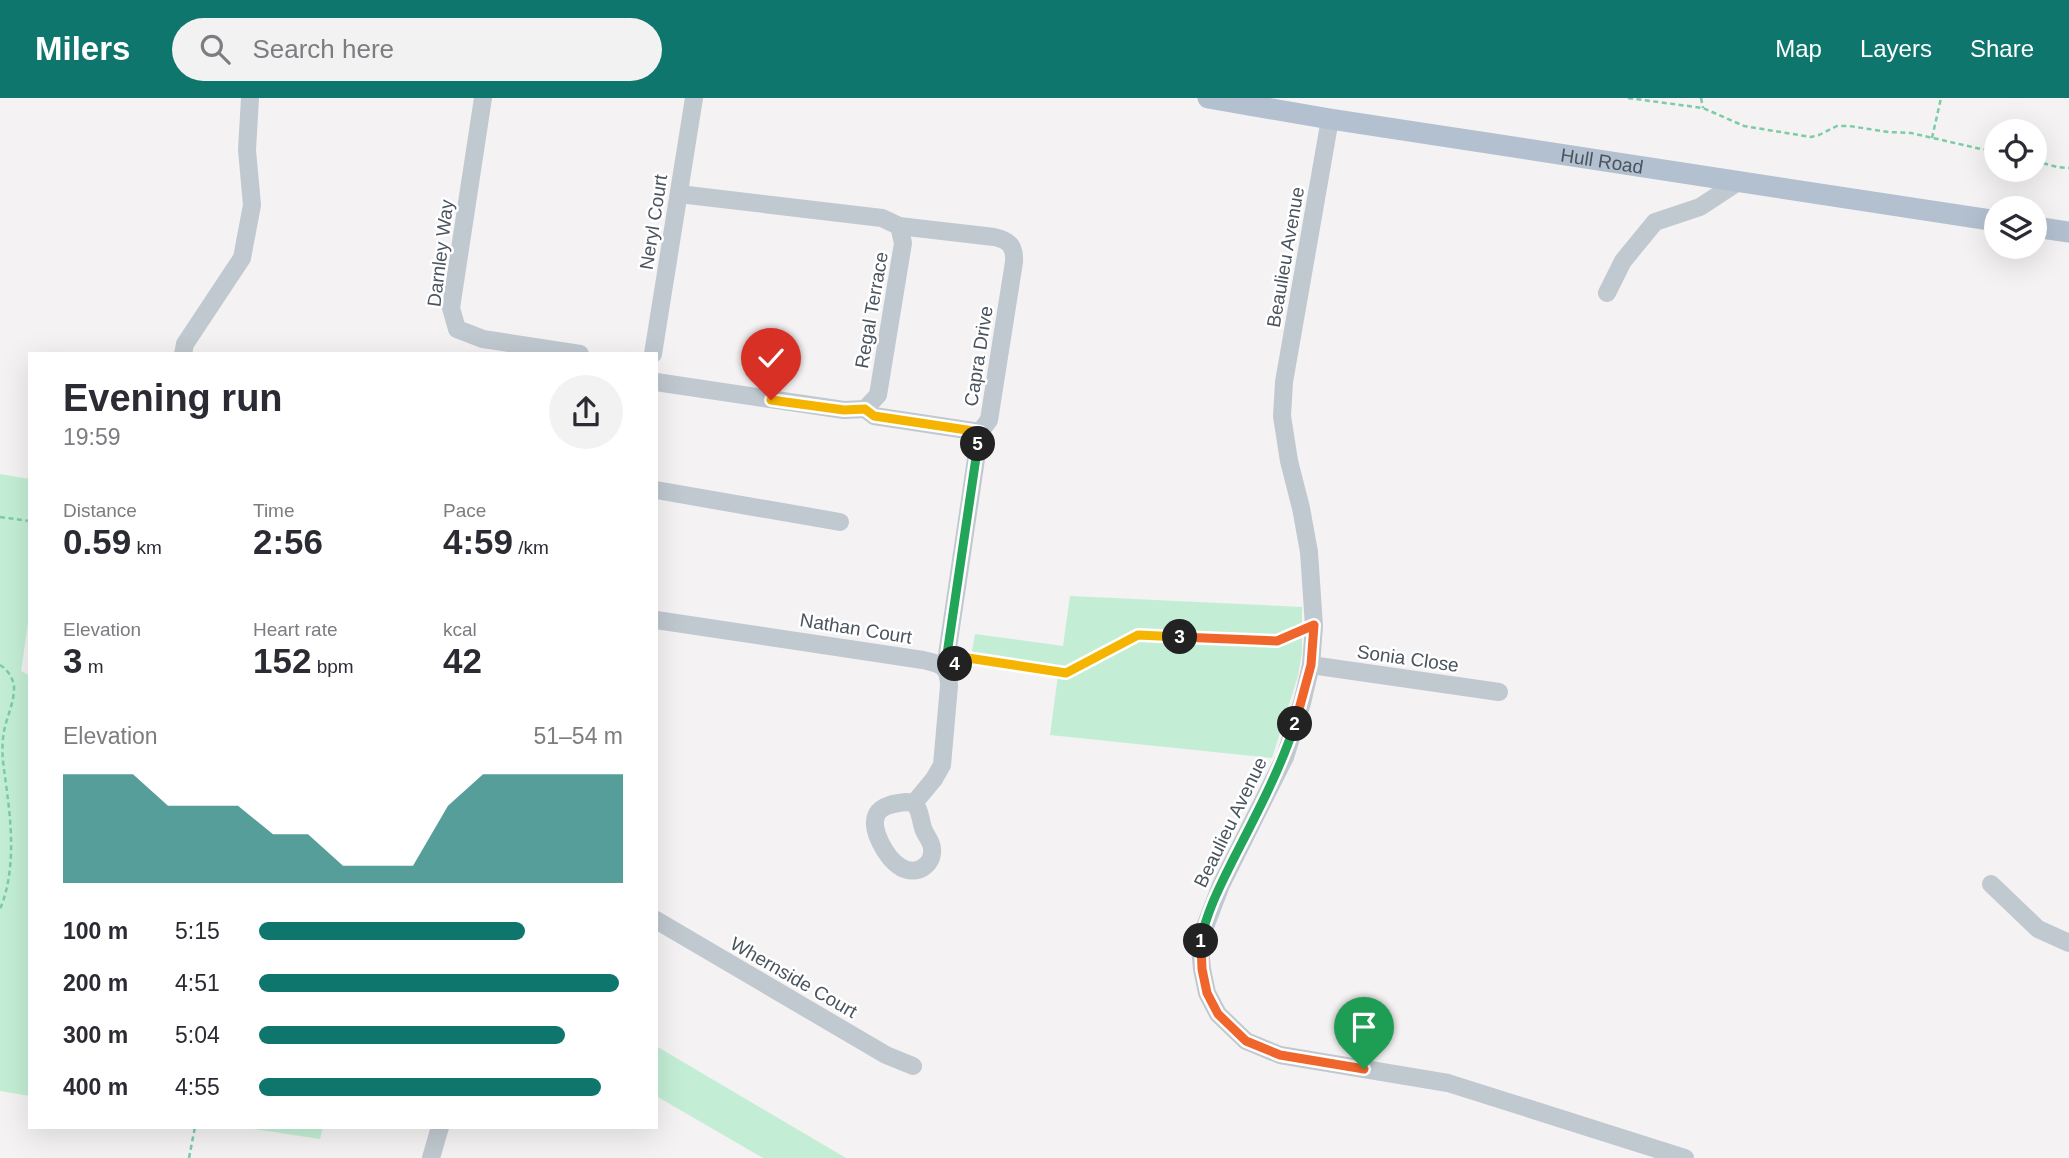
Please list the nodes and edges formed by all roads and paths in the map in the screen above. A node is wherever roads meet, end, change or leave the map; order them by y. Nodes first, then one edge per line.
1 (250, 98) edge
2 (483, 98) edge
3 (694, 98) edge
4 (1208, 98) edge
5 (1628, 98) edge
6 (1701, 98) edge
7 (1941, 98) edge
8 (1703, 108) junction
9 (1330, 119) junction
10 (1931, 138) junction
11 (1984, 149) edge
12 (2047, 164) edge
13 (2069, 168) edge
14 (1738, 182) junction
15 (679, 194) junction
16 (1984, 219) edge
17 (899, 226) junction
18 (2047, 228) edge
19 (2069, 232) edge
20 (1606, 293) dead end
21 (183, 352) edge
22 (567, 352) edge
23 (653, 352) edge
24 (658, 382) edge
25 (865, 409) junction
26 (980, 432) junction
27 (658, 491) edge
28 (0, 517) edge
29 (28, 521) edge
30 (840, 522) dead end
31 (658, 620) edge
32 (1314, 625) junction
33 (0, 664) edge
34 (1311, 665) junction
35 (945, 668) junction
36 (1499, 692) dead end
37 (914, 803) dead end
38 (1991, 884) dead end
39 (0, 909) edge
40 (658, 921) edge
41 (2069, 943) edge
42 (913, 1066) dead end
43 (195, 1129) edge
44 (439, 1129) edge
45 (189, 1158) edge
46 (431, 1158) edge
47 (1685, 1158) edge

1 - 21 street
2 - 22 street, Darnley Way
3 - 15 street, Neryl Court
4 - 9 main road, Hull Road
5 - 8 path
6 - 8 path
7 - 10 path
8 - 10 path
9 - 14 main road, Hull Road
9 - 32 street, Beaulieu Avenue
10 - 11 path
12 - 13 path
14 - 16 main road, Hull Road
14 - 20 street
15 - 17 street, Regal Terrace
15 - 23 street, Neryl Court
17 - 25 street, Regal Terrace
17 - 26 street, Capra Drive
18 - 19 main road
24 - 25 street
25 - 26 street
26 - 35 street, Capra Drive
27 - 30 street
28 - 29 path
31 - 35 street, Nathan Court
32 - 34 street, Beaulieu Avenue
32 - 35 path
33 - 39 path
34 - 36 street, Sonia Close
34 - 47 street, Beaulieu Avenue
35 - 37 street
38 - 41 street
40 - 42 street, Whernside Court
43 - 45 path
44 - 46 street

